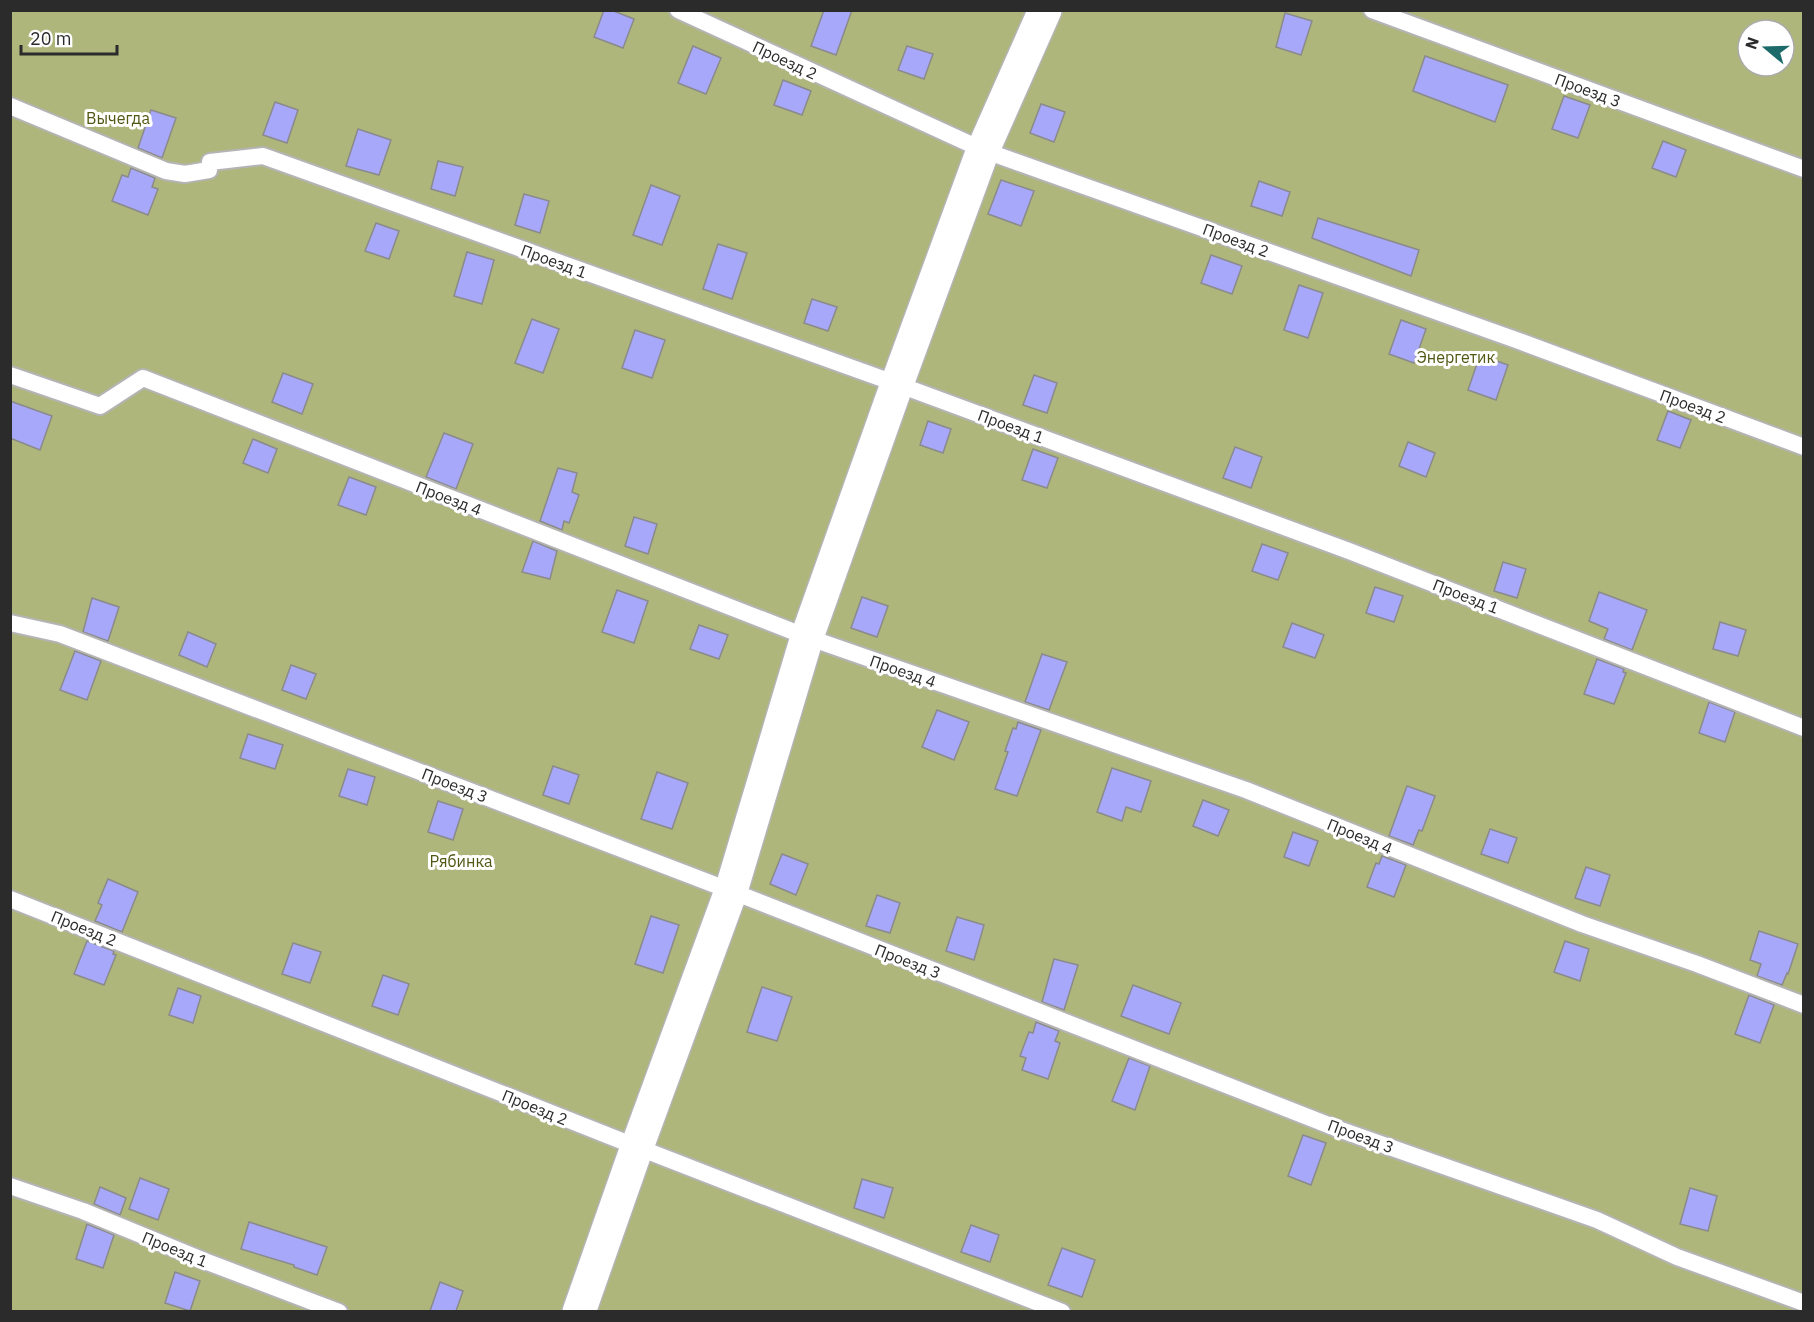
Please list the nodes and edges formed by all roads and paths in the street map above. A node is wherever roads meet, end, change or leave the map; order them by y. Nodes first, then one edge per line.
1 (678, 10) edge
2 (1045, 10) edge
3 (1372, 10) edge
4 (10, 106) edge
5 (983, 150) junction
6 (1803, 169) edge
7 (10, 375) edge
8 (897, 384) junction
9 (1803, 447) edge
10 (10, 623) edge
11 (807, 637) junction
12 (1803, 728) edge
13 (731, 891) junction
14 (10, 899) edge
15 (1803, 1005) edge
16 (637, 1148) junction
17 (10, 1186) edge
18 (1803, 1303) edge
19 (339, 1311) edge
20 (579, 1311) edge
21 (1062, 1311) edge

1 - 5 lane, Проезд 2
2 - 5 street
3 - 6 lane, Проезд 3
4 - 8 lane, Проезд 1
5 - 8 street
5 - 9 lane, Проезд 2
7 - 11 lane, Проезд 4
8 - 11 street
8 - 12 lane, Проезд 1
10 - 13 lane, Проезд 3
11 - 13 street
11 - 15 lane, Проезд 4
13 - 16 street
13 - 18 lane, Проезд 3
14 - 16 lane, Проезд 2
16 - 20 street
16 - 21 lane, Проезд 2
17 - 19 lane, Проезд 1

